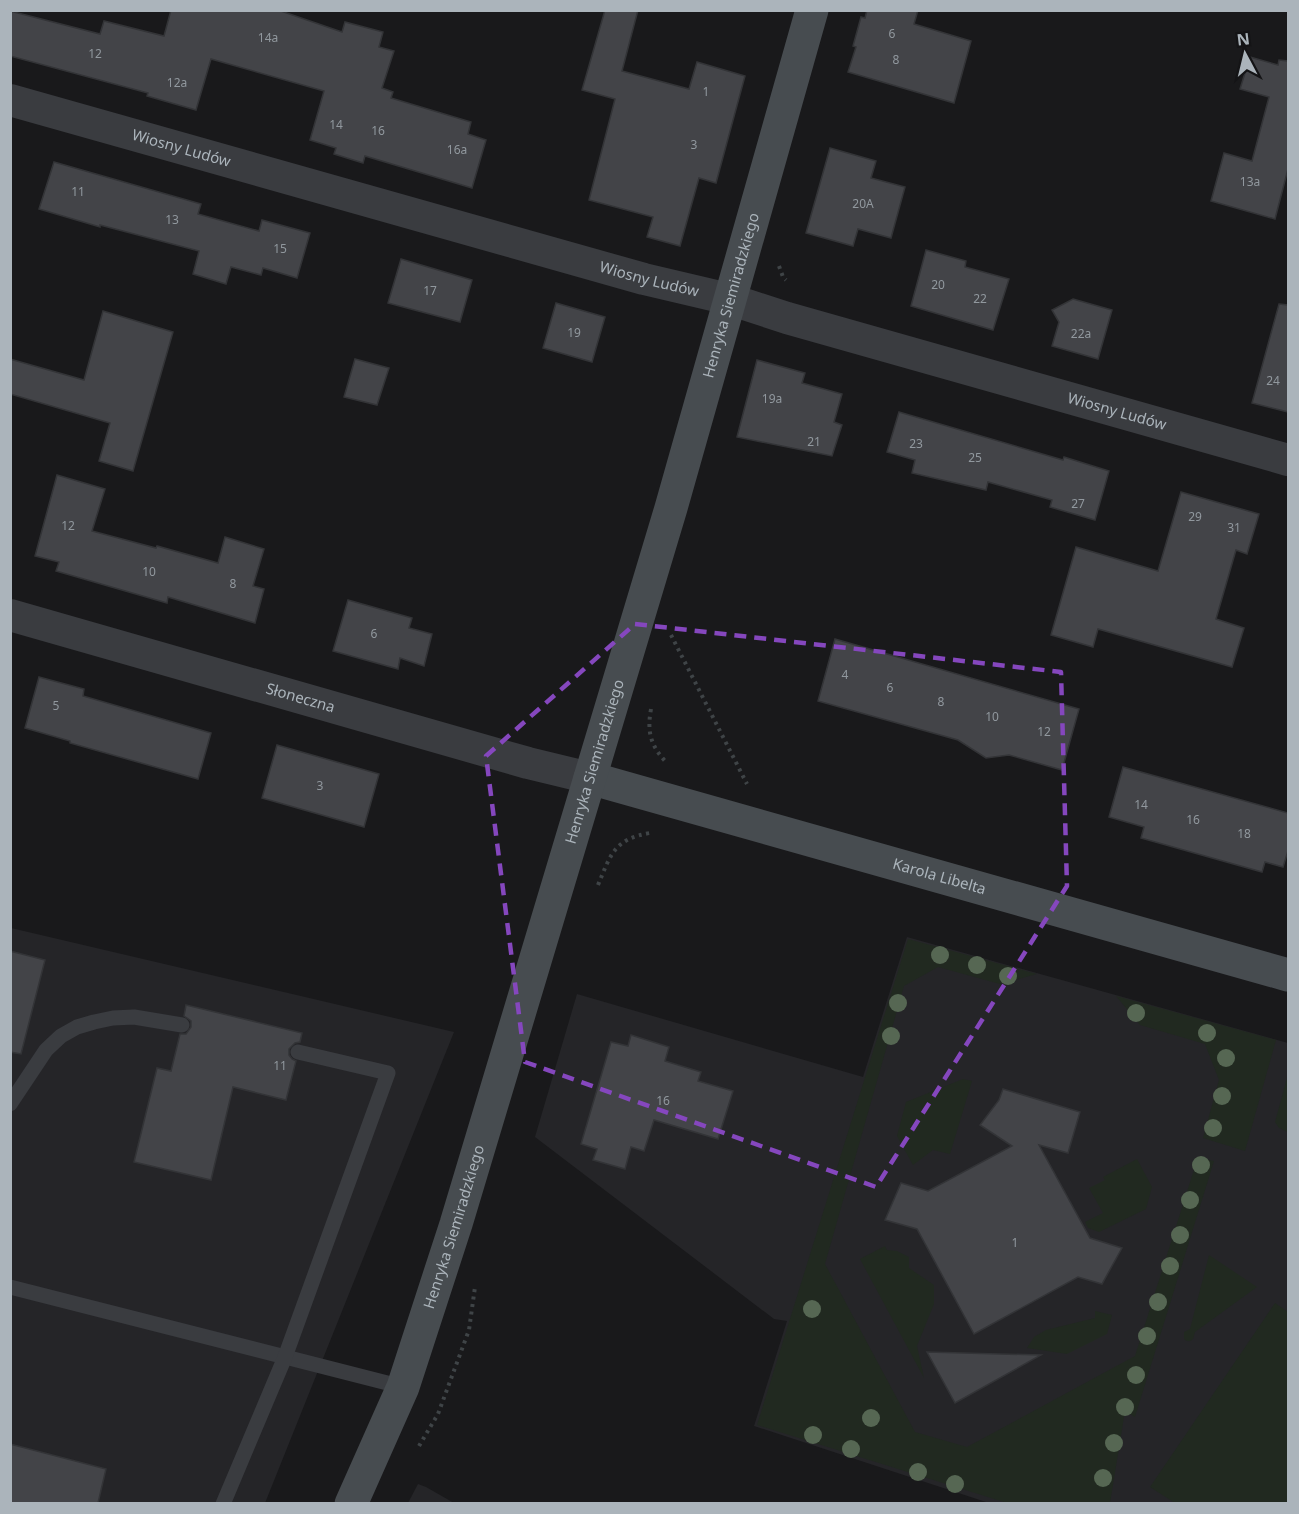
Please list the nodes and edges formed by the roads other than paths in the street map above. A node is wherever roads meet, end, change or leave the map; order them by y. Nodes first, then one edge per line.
1 (812, 10) edge
2 (10, 100) edge
3 (729, 299) junction
4 (1288, 460) edge
5 (10, 615) edge
6 (590, 778) junction
7 (1288, 975) edge
8 (182, 1025) dead end
9 (298, 1052) dead end
10 (10, 1104) edge
11 (10, 1287) edge
12 (285, 1357) junction
13 (403, 1387) junction
14 (223, 1503) edge
15 (351, 1503) edge

1 - 3 main road, Henryka Siemiradzkiego
2 - 3 street, Wiosny Ludów
3 - 4 street, Wiosny Ludów
3 - 6 main road, Henryka Siemiradzkiego
5 - 6 street, Słoneczna
6 - 7 main road, Karola Libelta
6 - 13 main road, Henryka Siemiradzkiego
8 - 10 lane
9 - 12 lane
11 - 12 lane
12 - 13 lane
12 - 14 lane
13 - 15 main road, Henryka Siemiradzkiego

